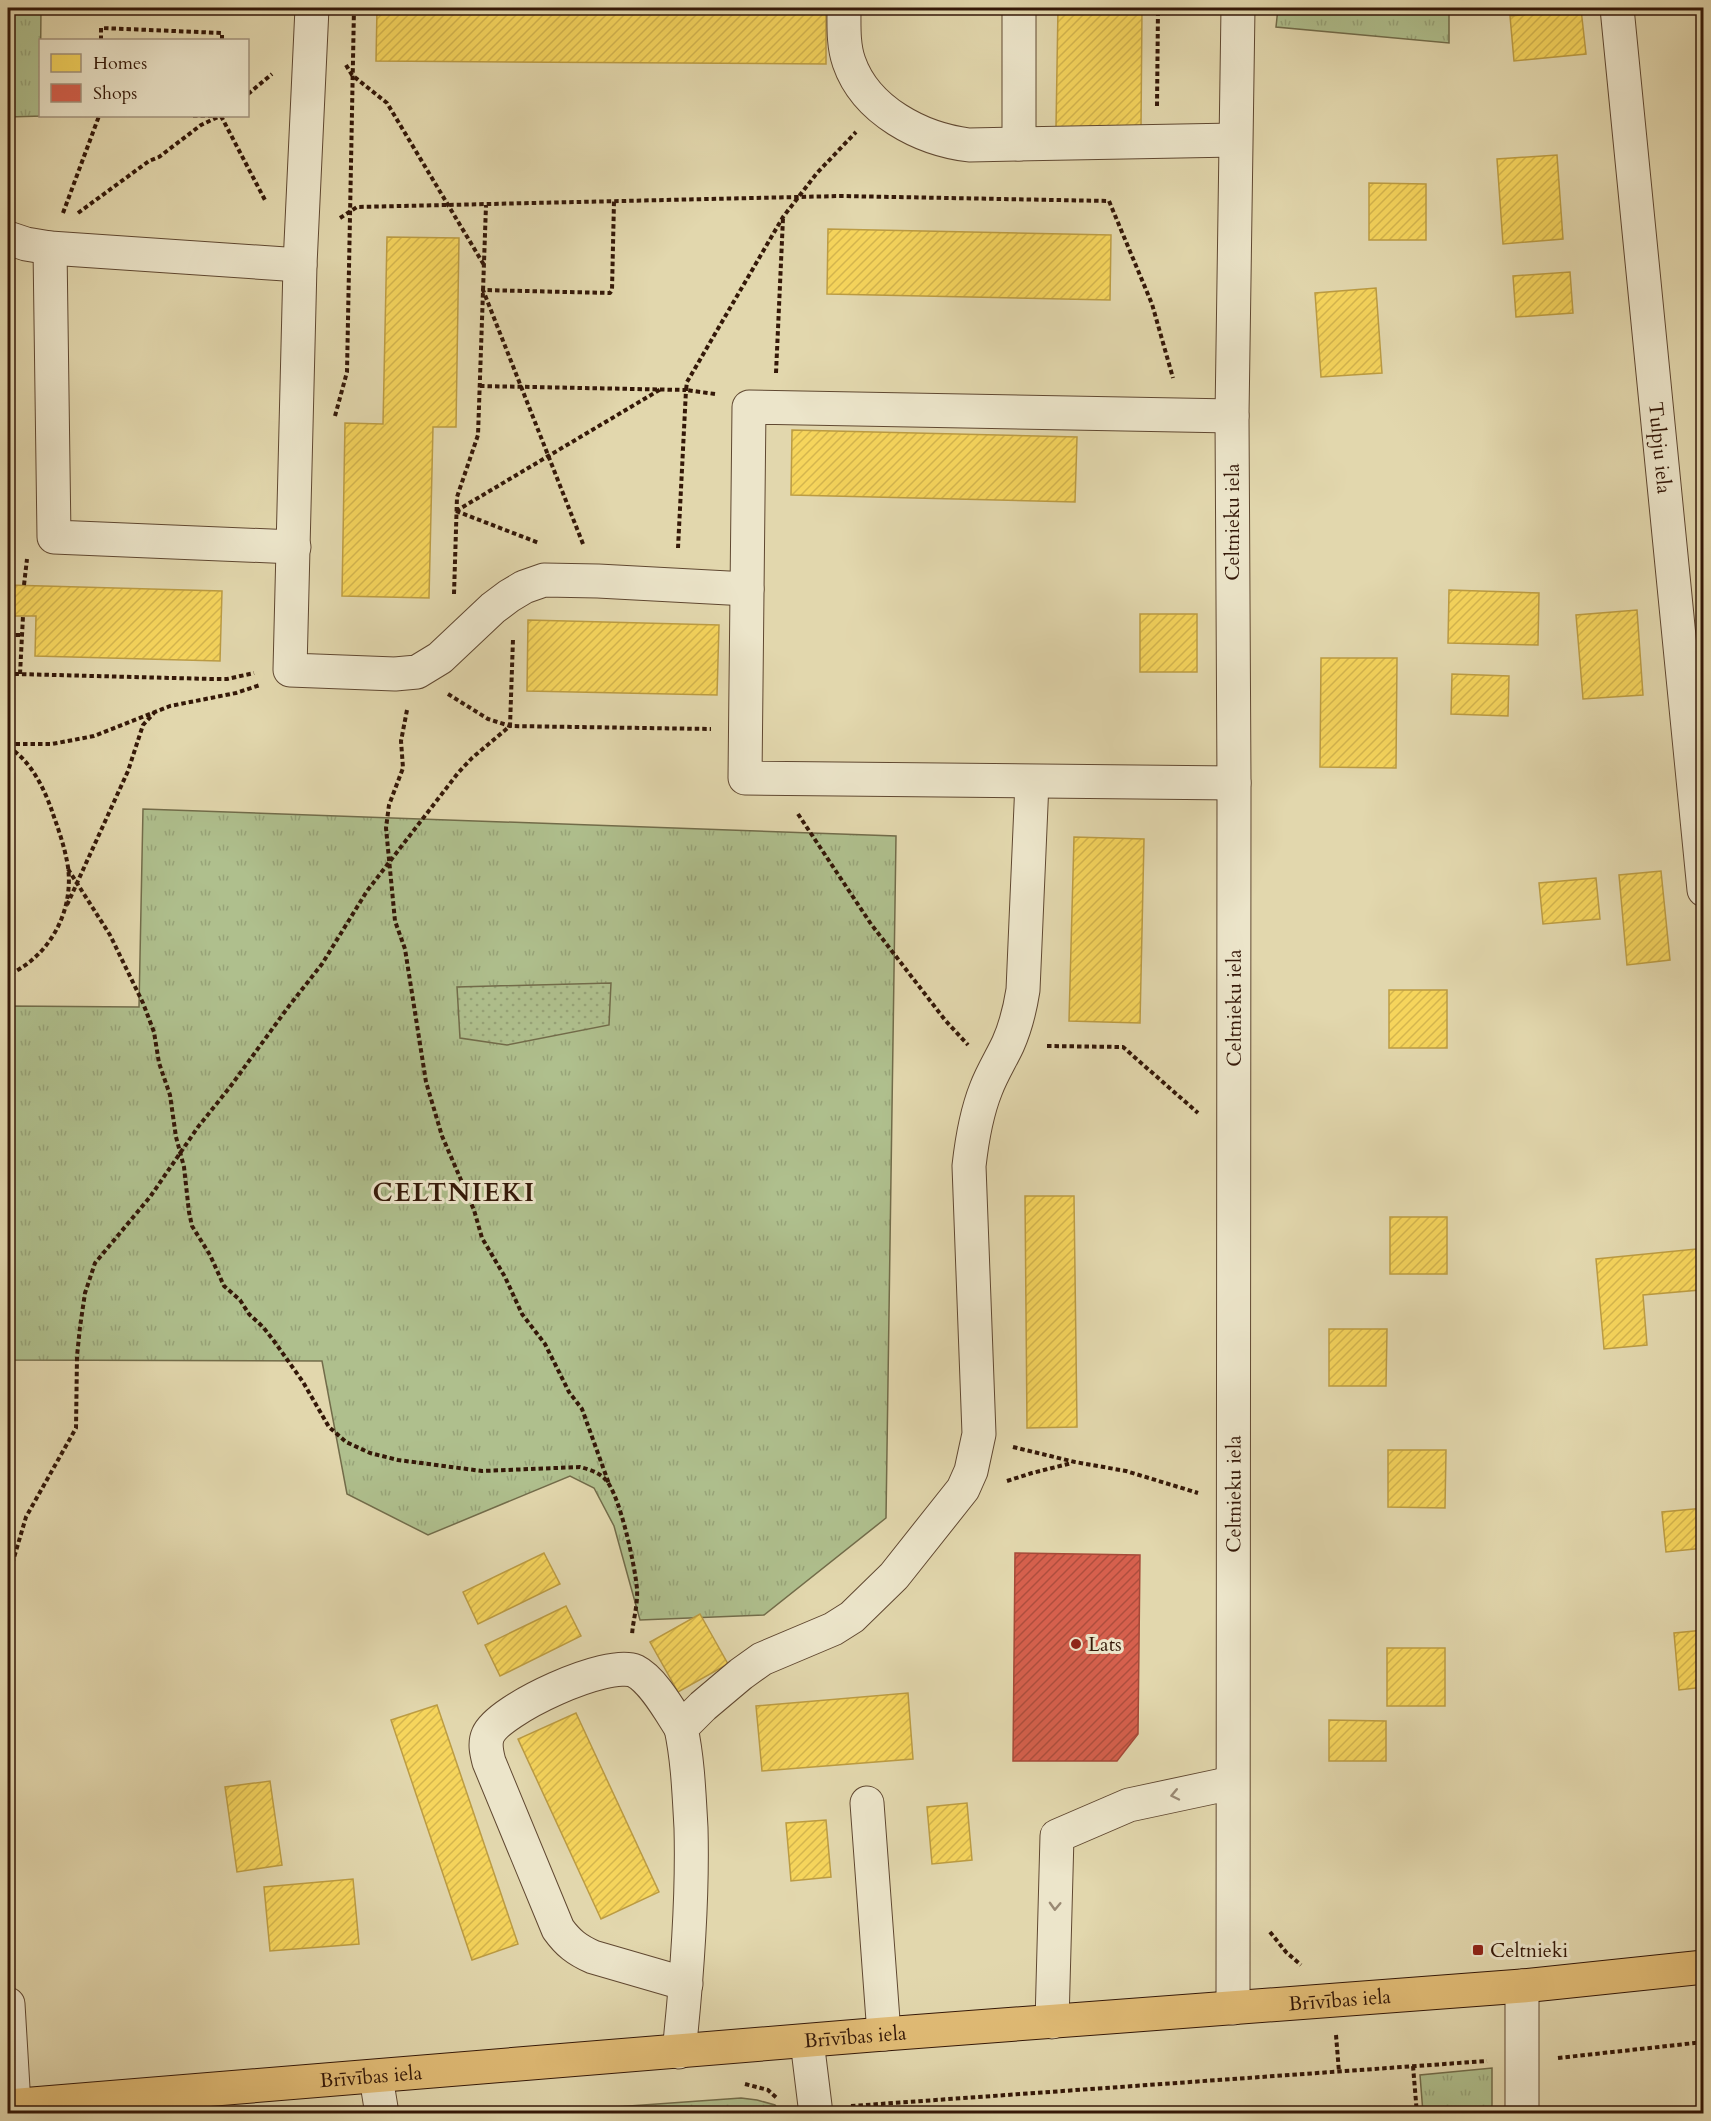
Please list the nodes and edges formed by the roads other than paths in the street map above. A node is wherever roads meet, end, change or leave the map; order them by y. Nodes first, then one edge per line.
1 (844, 8) edge
2 (1019, 8) edge
3 (1238, 8) edge
4 (1617, 8) edge
5 (309, 10) edge
6 (1235, 140) junction
7 (1019, 144) junction
8 (8, 238) edge
9 (54, 238) junction
10 (300, 254) junction
11 (1232, 416) junction
12 (294, 547) junction
13 (747, 588) junction
14 (1032, 782) junction
15 (1234, 783) junction
16 (1704, 890) edge
17 (681, 1728) junction
18 (1232, 1783) junction
19 (867, 1803) dead end
20 (1704, 1967) edge
21 (686, 1984) junction
22 (1522, 1986) junction
23 (8, 1998) edge
24 (1233, 2008) junction
25 (1052, 2022) junction
26 (884, 2034) junction
27 (807, 2041) junction
28 (678, 2052) junction
29 (376, 2077) junction
30 (11, 2106) edge
31 (816, 2110) edge
32 (382, 2114) edge
33 (1522, 2114) edge

1 - 7 street
2 - 7 street
3 - 6 street, Celtnieku iela
4 - 16 street, Tulpju iela
5 - 10 street
6 - 7 street
6 - 11 street, Celtnieku iela
8 - 9 street
9 - 10 street
9 - 12 street
10 - 12 street
11 - 13 street
11 - 15 street, Celtnieku iela
12 - 13 street
13 - 14 street
14 - 15 street
14 - 17 street
15 - 18 street, Celtnieku iela
17 - 21 street
17 - 21 street
18 - 24 street, Celtnieku iela
18 -> 25 street
19 - 26 street
20 - 22 main road, Brīvības iela
21 - 28 street
22 - 24 main road, Brīvības iela
22 - 33 street
23 - 30 street
24 - 25 main road, Brīvības iela
25 - 26 main road, Brīvības iela
26 - 27 main road, Brīvības iela
27 - 28 main road, Brīvības iela
27 - 31 street
28 - 29 main road, Brīvības iela
29 - 30 main road, Brīvības iela
29 - 32 street

